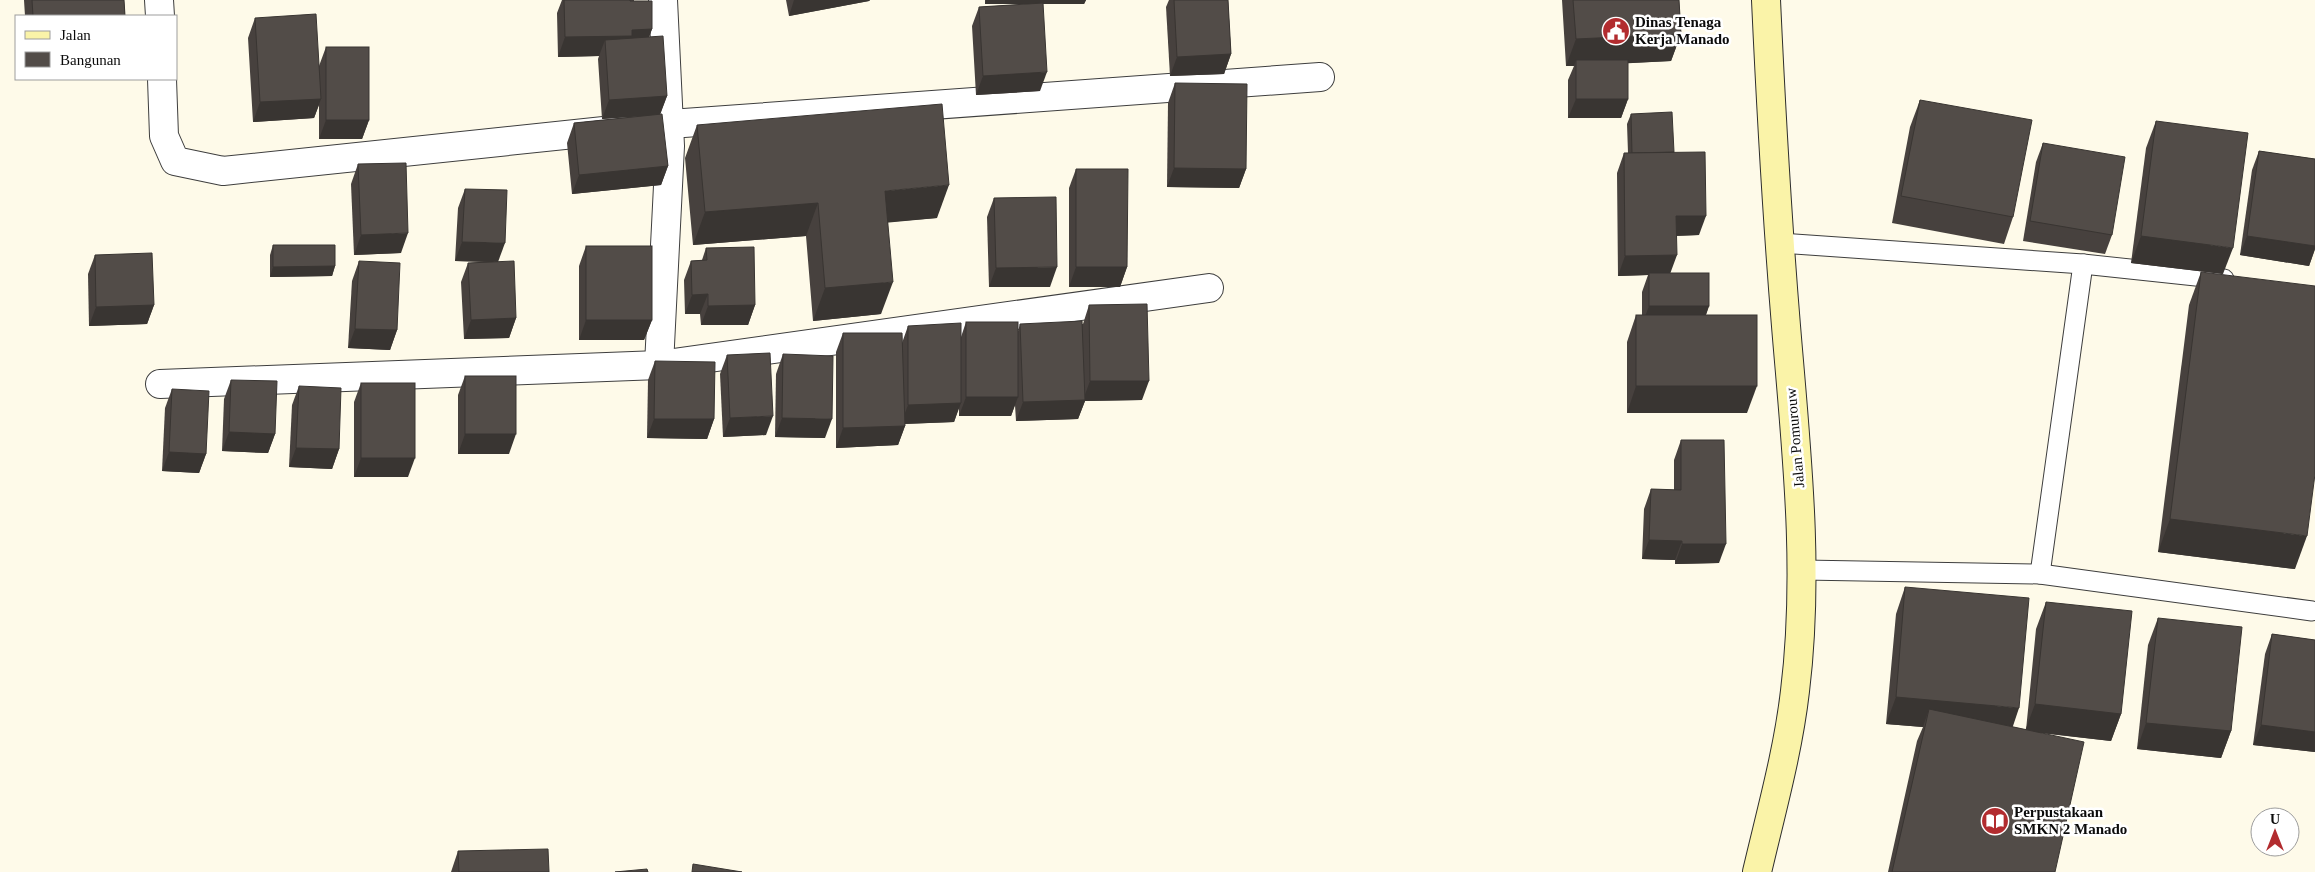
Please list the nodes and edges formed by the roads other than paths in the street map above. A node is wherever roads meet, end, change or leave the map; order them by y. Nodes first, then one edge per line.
1 (159, 0) edge
2 (663, 0) edge
3 (1766, 0) edge
4 (160, 15) edge
5 (1320, 77) dead end
6 (162, 80) edge
7 (670, 124) junction
8 (1780, 243) junction
9 (2083, 264) junction
10 (2239, 281) edge
11 (1209, 288) dead end
12 (659, 365) junction
13 (160, 384) dead end
14 (1803, 570) junction
15 (2040, 574) junction
16 (2312, 611) dead end
17 (1757, 872) edge

1 - 4 street
2 - 7 street
3 - 8 main road, Jalan Pomurouw
5 - 7 street
6 - 7 street
7 - 12 street
8 - 9 lane
8 - 14 main road, Jalan Pomurouw
9 - 10 lane
9 - 15 lane
11 - 12 street
12 - 13 street
14 - 15 lane
14 - 17 main road, Jalan Pomurouw
15 - 16 lane

